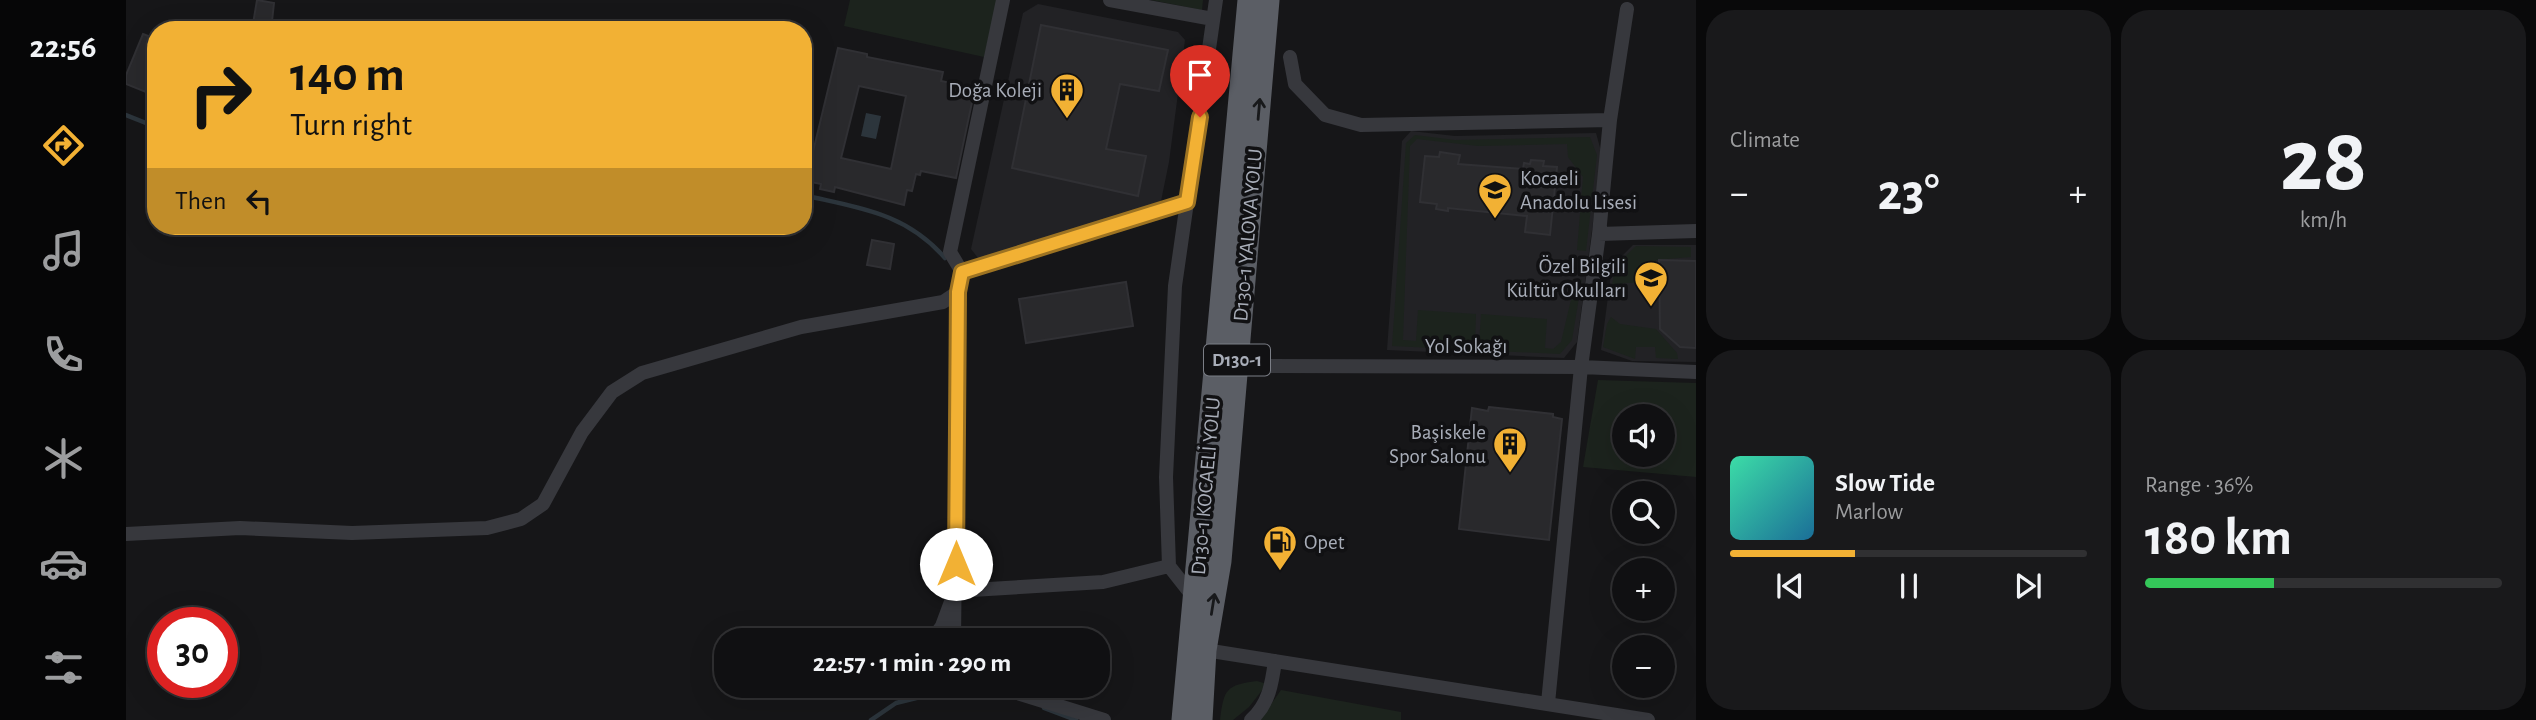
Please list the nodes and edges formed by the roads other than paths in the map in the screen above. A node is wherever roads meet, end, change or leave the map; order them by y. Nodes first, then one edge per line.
1 (1003, 0) edge
2 (1110, 0) edge
3 (1216, 0) edge
4 (1249, 0) edge
5 (1268, 0) edge
6 (1627, 9) dead end
7 (1213, 19) junction
8 (1290, 57) dead end
9 (1610, 120) junction
10 (1187, 202) junction
11 (1696, 231) edge
12 (1599, 234) junction
13 (962, 272) junction
14 (958, 292) junction
15 (1237, 366) junction
16 (1581, 368) junction
17 (1696, 372) edge
18 (126, 534) edge
19 (1169, 566) junction
20 (956, 591) junction
21 (1195, 599) junction
22 (941, 628) edge
23 (954, 628) edge
24 (1205, 650) junction
25 (1275, 661) junction
26 (1033, 698) edge
27 (1548, 703) junction
28 (1104, 720) edge
29 (1183, 720) edge
30 (1201, 720) edge
31 (1251, 720) edge
32 (1648, 720) edge

1 - 13 street
2 - 7 street
3 - 7 street
4 - 21 highway, D130-1 KOCAELİ YOLU / D130-1
15 -> 5 highway, D130-1 YALOVA YOLU / D130-1
6 - 9 street
7 - 10 street
8 - 9 street
9 - 12 street
10 - 13 street
10 - 19 street
11 - 12 street
12 - 16 street
13 - 14 street
14 - 18 street
14 - 20 street
15 - 16 street, Yol Sokağı
24 -> 15 highway, D130-1 YALOVA YOLU / D130-1
16 - 17 street, Yol Sokağı
16 - 27 street
19 - 20 street
19 - 21 street
20 - 22 street
20 - 23 street
21 - 29 highway, D130-1 KOCAELİ YOLU / D130-1
24 - 25 street
24 - 30 highway, D130-1 YALOVA YOLU / D130-1
25 - 27 street
25 - 31 street
26 - 28 street
27 - 32 street

